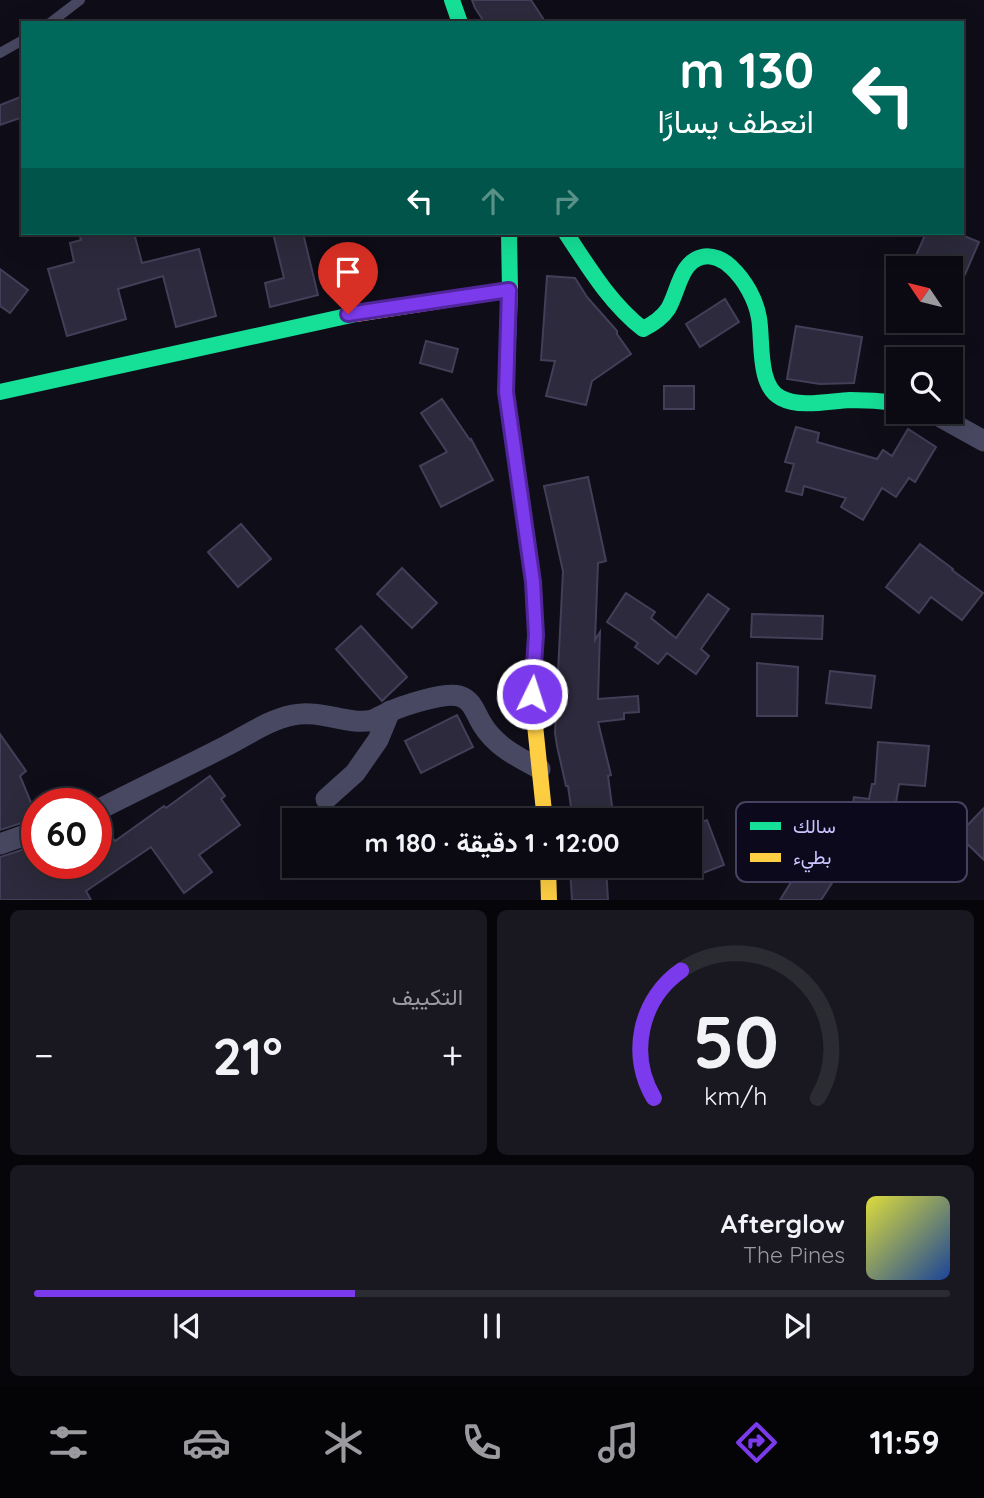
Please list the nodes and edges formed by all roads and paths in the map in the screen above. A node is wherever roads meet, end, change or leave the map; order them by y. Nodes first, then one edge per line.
1 (80, 0) edge
2 (452, 0) edge
3 (53, 21) edge
4 (459, 21) edge
5 (21, 41) edge
6 (0, 52) edge
7 (509, 235) edge
8 (567, 235) edge
9 (509, 290) junction
10 (0, 393) edge
11 (886, 401) edge
12 (953, 424) edge
13 (984, 441) edge
14 (390, 711) junction
15 (540, 769) junction
16 (326, 799) dead end
17 (112, 803) edge
18 (544, 808) edge
19 (21, 837) edge
20 (0, 844) edge
21 (548, 878) edge
22 (549, 900) edge

1 - 3 lane
2 - 4 street
5 - 6 lane
7 - 9 street
8 - 11 street
9 - 10 street
9 - 15 street
12 - 13 street
14 - 15 street
14 - 16 street
14 - 17 street
15 - 18 street
19 - 20 street
21 - 22 street

